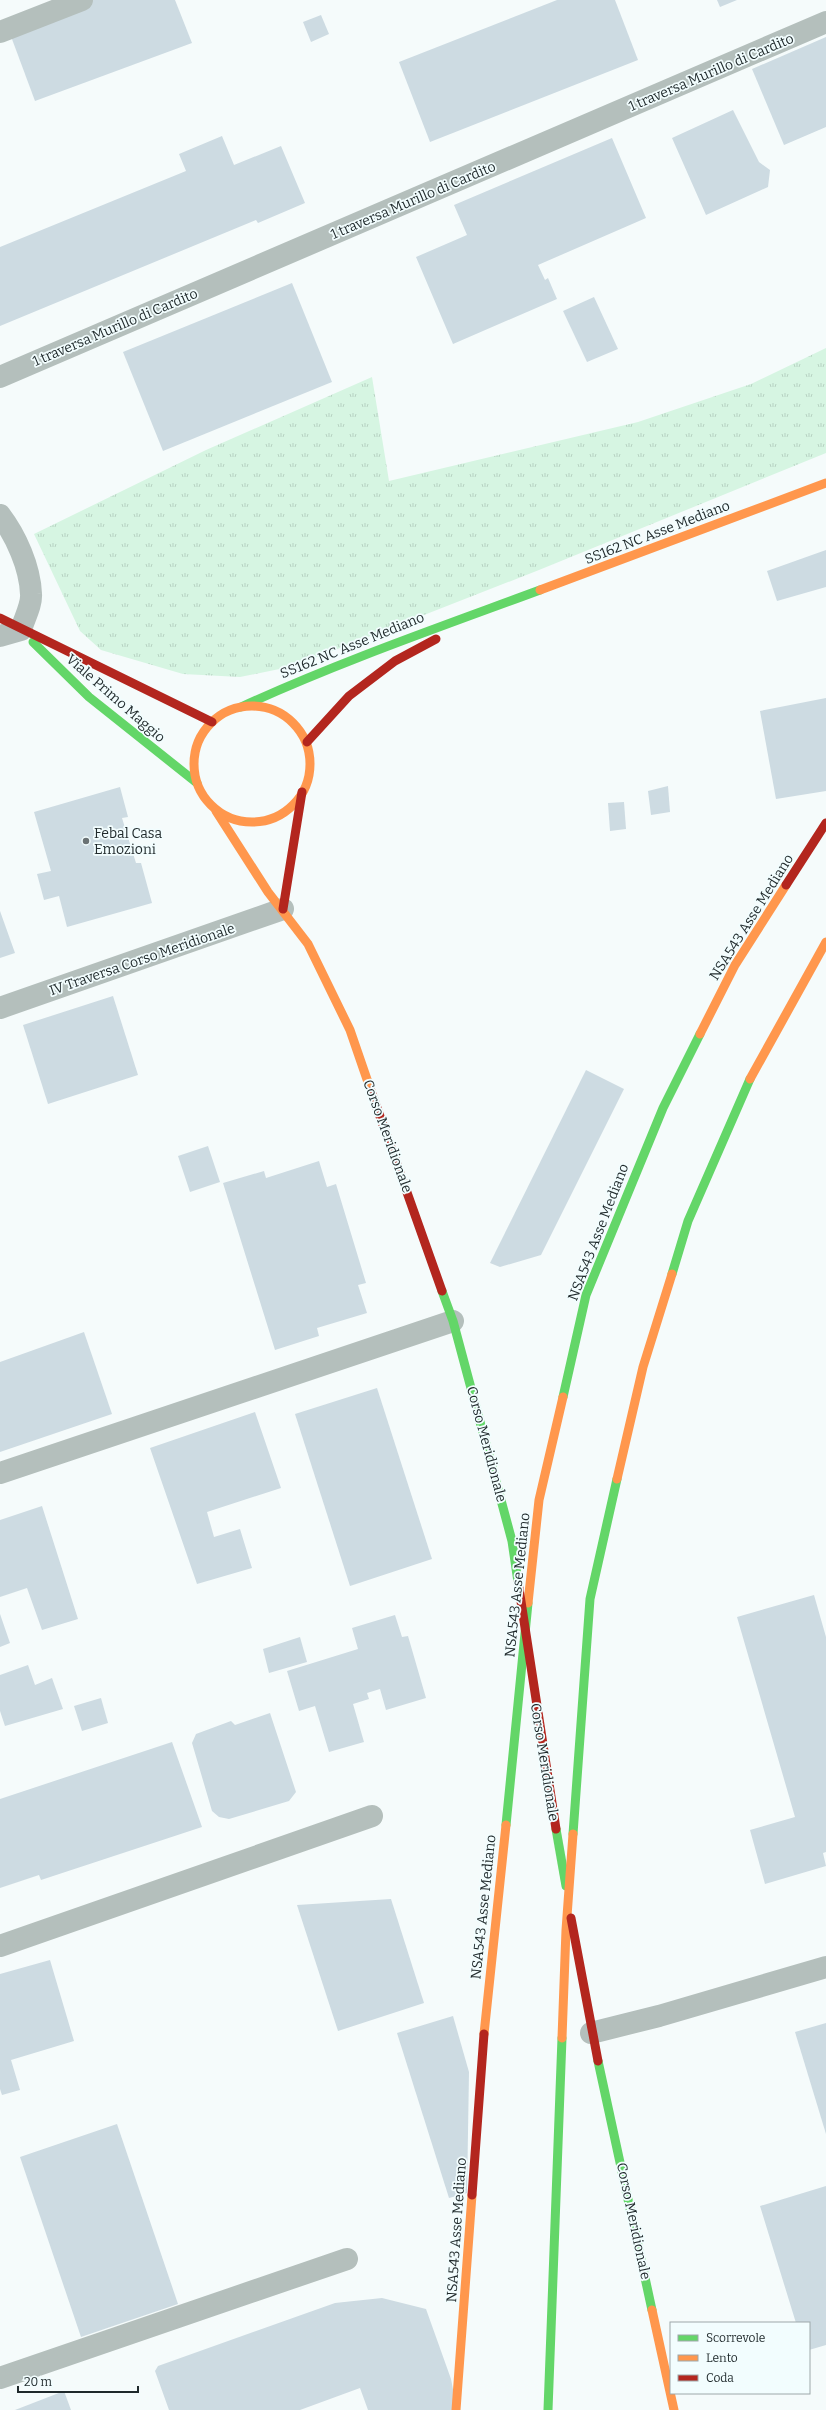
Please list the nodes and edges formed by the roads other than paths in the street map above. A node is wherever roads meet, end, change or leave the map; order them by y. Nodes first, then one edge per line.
1 (82, 0) edge
2 (826, 22) edge
3 (0, 32) edge
4 (0, 377) edge
5 (826, 483) edge
6 (0, 515) edge
7 (497, 606) junction
8 (0, 618) edge
9 (21, 630) junction
10 (0, 636) edge
11 (241, 707) junction
12 (212, 722) junction
13 (307, 742) junction
14 (197, 784) junction
15 (302, 792) junction
16 (216, 810) junction
17 (826, 823) edge
18 (283, 910) junction
19 (826, 942) edge
20 (0, 1008) edge
21 (453, 1321) junction
22 (0, 1473) edge
23 (372, 1816) dead end
24 (0, 1946) edge
25 (826, 1967) edge
26 (591, 2033) junction
27 (347, 2259) dead end
28 (0, 2378) edge
29 (670, 2392) edge
30 (670, 2394) edge
31 (456, 2410) edge
32 (548, 2410) edge
33 (674, 2410) edge

1 - 3 street
2 - 4 street, 1 traversa Murillo di Cardito
5 - 7 main road, SS162 NC Asse Mediano
6 - 9 street
7 - 11 main road, SS162 NC Asse Mediano
7 - 13 main road, SS162 NC Asse Mediano
8 - 9 main road, Viale Primo Maggio
9 - 10 street
9 - 12 main road, Viale Primo Maggio
9 - 14 main road, Viale Primo Maggio
11 - 12 main road
11 - 13 main road
12 - 14 main road
13 - 15 main road
14 - 16 main road
15 - 16 main road
15 - 18 main road
16 - 18 main road, Corso Meridionale
17 - 31 main road, NSA543 Asse Mediano
18 - 20 street, IV Traversa Corso Meridionale
18 - 21 main road, Corso Meridionale
19 - 32 main road
21 - 22 street
21 - 26 main road, Corso Meridionale
23 - 24 street
25 - 26 street
26 - 29 main road, Corso Meridionale
27 - 28 street
30 - 33 main road, Corso Meridionale

